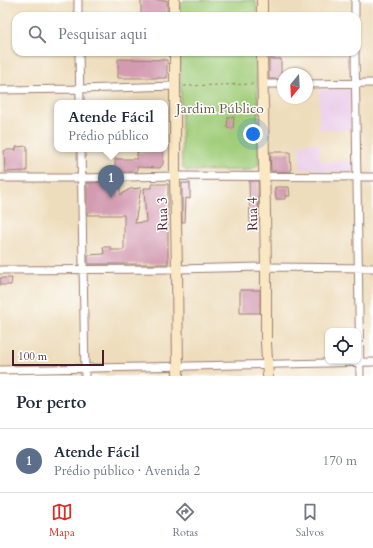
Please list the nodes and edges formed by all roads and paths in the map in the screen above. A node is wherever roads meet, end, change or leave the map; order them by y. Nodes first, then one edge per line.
1 (78, 0) edge
2 (174, 0) edge
3 (262, 0) edge
4 (355, 0) edge
5 (78, 12) edge
6 (174, 12) edge
7 (262, 12) edge
8 (355, 12) edge
9 (79, 56) edge
10 (175, 56) edge
11 (262, 56) edge
12 (355, 56) edge
13 (356, 83) junction
14 (373, 83) edge
15 (262, 84) junction
16 (277, 84) edge
17 (313, 84) edge
18 (175, 86) junction
19 (79, 89) junction
20 (0, 90) edge
21 (80, 100) edge
22 (81, 152) edge
23 (175, 176) junction
24 (265, 176) junction
25 (358, 177) junction
26 (373, 177) edge
27 (0, 178) edge
28 (81, 178) junction
29 (266, 267) junction
30 (359, 268) junction
31 (373, 268) edge
32 (177, 269) junction
33 (0, 270) edge
34 (83, 270) junction
35 (360, 328) edge
36 (361, 362) edge
37 (373, 362) edge
38 (325, 363) edge
39 (268, 364) junction
40 (360, 364) edge
41 (178, 365) junction
42 (85, 368) junction
43 (0, 370) edge
44 (85, 376) edge
45 (178, 376) edge
46 (268, 376) edge
47 (360, 376) edge

1 - 5 street
2 - 6 main road
3 - 7 main road
4 - 8 street
9 - 19 street
10 - 18 main road, Rua 3
11 - 15 main road, Rua 4
12 - 13 street
13 - 14 street
13 - 17 street
13 - 25 street
15 - 16 street
15 - 18 path
15 - 24 main road, Rua 4
18 - 19 street
18 - 23 main road, Rua 3
19 - 20 street
19 - 21 street
22 - 28 street
23 - 24 street
23 - 28 street
23 - 32 main road, Rua 3
24 - 25 street
24 - 29 main road, Rua 4
25 - 26 street
25 - 30 street
27 - 28 street
28 - 34 street
29 - 30 street
29 - 32 street
29 - 39 main road, Rua 4
30 - 31 street
30 - 35 street
32 - 34 street
32 - 41 main road, Rua 3
33 - 34 street
34 - 42 street
36 - 37 street
38 - 39 street
39 - 41 street
39 - 46 main road, Rua 4
40 - 47 street
41 - 42 street
41 - 45 main road, Rua 3
42 - 43 street
42 - 44 street

